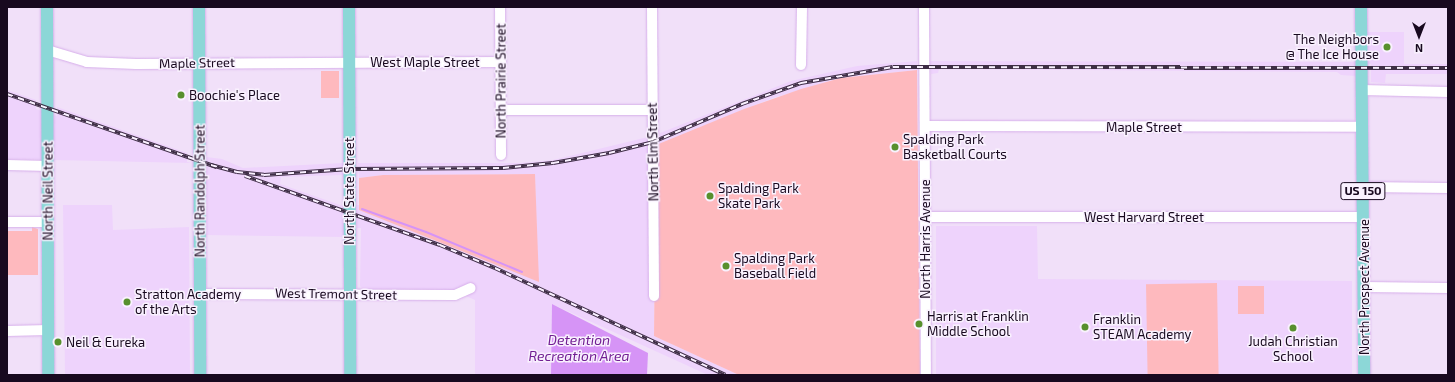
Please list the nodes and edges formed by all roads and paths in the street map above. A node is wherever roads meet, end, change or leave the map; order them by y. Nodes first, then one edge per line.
1 (47, 7) edge
2 (199, 7) edge
3 (349, 7) edge
4 (500, 7) edge
5 (652, 7) edge
6 (924, 7) edge
7 (1361, 7) edge
8 (802, 9) edge
9 (47, 50) junction
10 (199, 62) junction
11 (348, 62) junction
12 (501, 62) junction
13 (800, 65) dead end
14 (1362, 90) junction
15 (1448, 92) edge
16 (501, 110) junction
17 (652, 110) junction
18 (925, 126) junction
19 (1362, 128) junction
20 (501, 155) dead end
21 (7, 165) edge
22 (48, 166) junction
23 (1363, 187) junction
24 (1448, 188) edge
25 (925, 217) junction
26 (1363, 217) junction
27 (7, 222) edge
28 (47, 222) junction
29 (1364, 287) junction
30 (471, 288) dead end
31 (1448, 288) edge
32 (350, 293) junction
33 (200, 294) junction
34 (654, 296) dead end
35 (48, 330) junction
36 (7, 331) edge
37 (48, 375) edge
38 (200, 375) edge
39 (350, 375) edge
40 (926, 375) edge
41 (1364, 375) edge

1 - 9 main road, North Neil Street
2 - 10 main road, North Randolph Street
3 - 11 main road, North State Street
4 - 12 street, North Prairie Street
5 - 17 street, North Elm Street
6 - 18 street, North Harris Avenue
7 - 14 main road, North Prospect Avenue / US 150
8 - 13 street
9 - 10 street, Maple Street
9 - 22 main road, North Neil Street
10 - 11 street, Maple Street
10 - 33 main road, North Randolph Street
11 - 12 street, West Maple Street
11 - 32 main road, North State Street
12 - 16 street, North Prairie Street
14 - 15 street
14 - 19 main road, North Prospect Avenue / US 150
16 - 17 street
16 - 20 street, North Prairie Street
17 - 34 street, North Elm Street
18 - 19 street, Maple Street
18 - 25 street, North Harris Avenue
19 - 23 main road, North Prospect Avenue / US 150
21 - 22 street
22 - 28 main road, North Neil Street
23 - 24 street
23 - 26 main road, North Prospect Avenue / US 150
25 - 26 street, West Harvard Street
25 - 40 street, North Harris Avenue
26 - 29 main road, North Prospect Avenue / US 150
27 - 28 street
28 - 35 main road, North Neil Street
29 - 31 street
29 - 41 main road, North Prospect Avenue / US 150
30 - 32 street, West Tremont Street
32 - 33 street, West Tremont Street
32 - 39 main road, North State Street
33 - 38 main road, North Randolph Street
35 - 36 street
35 - 37 main road, North Neil Street

